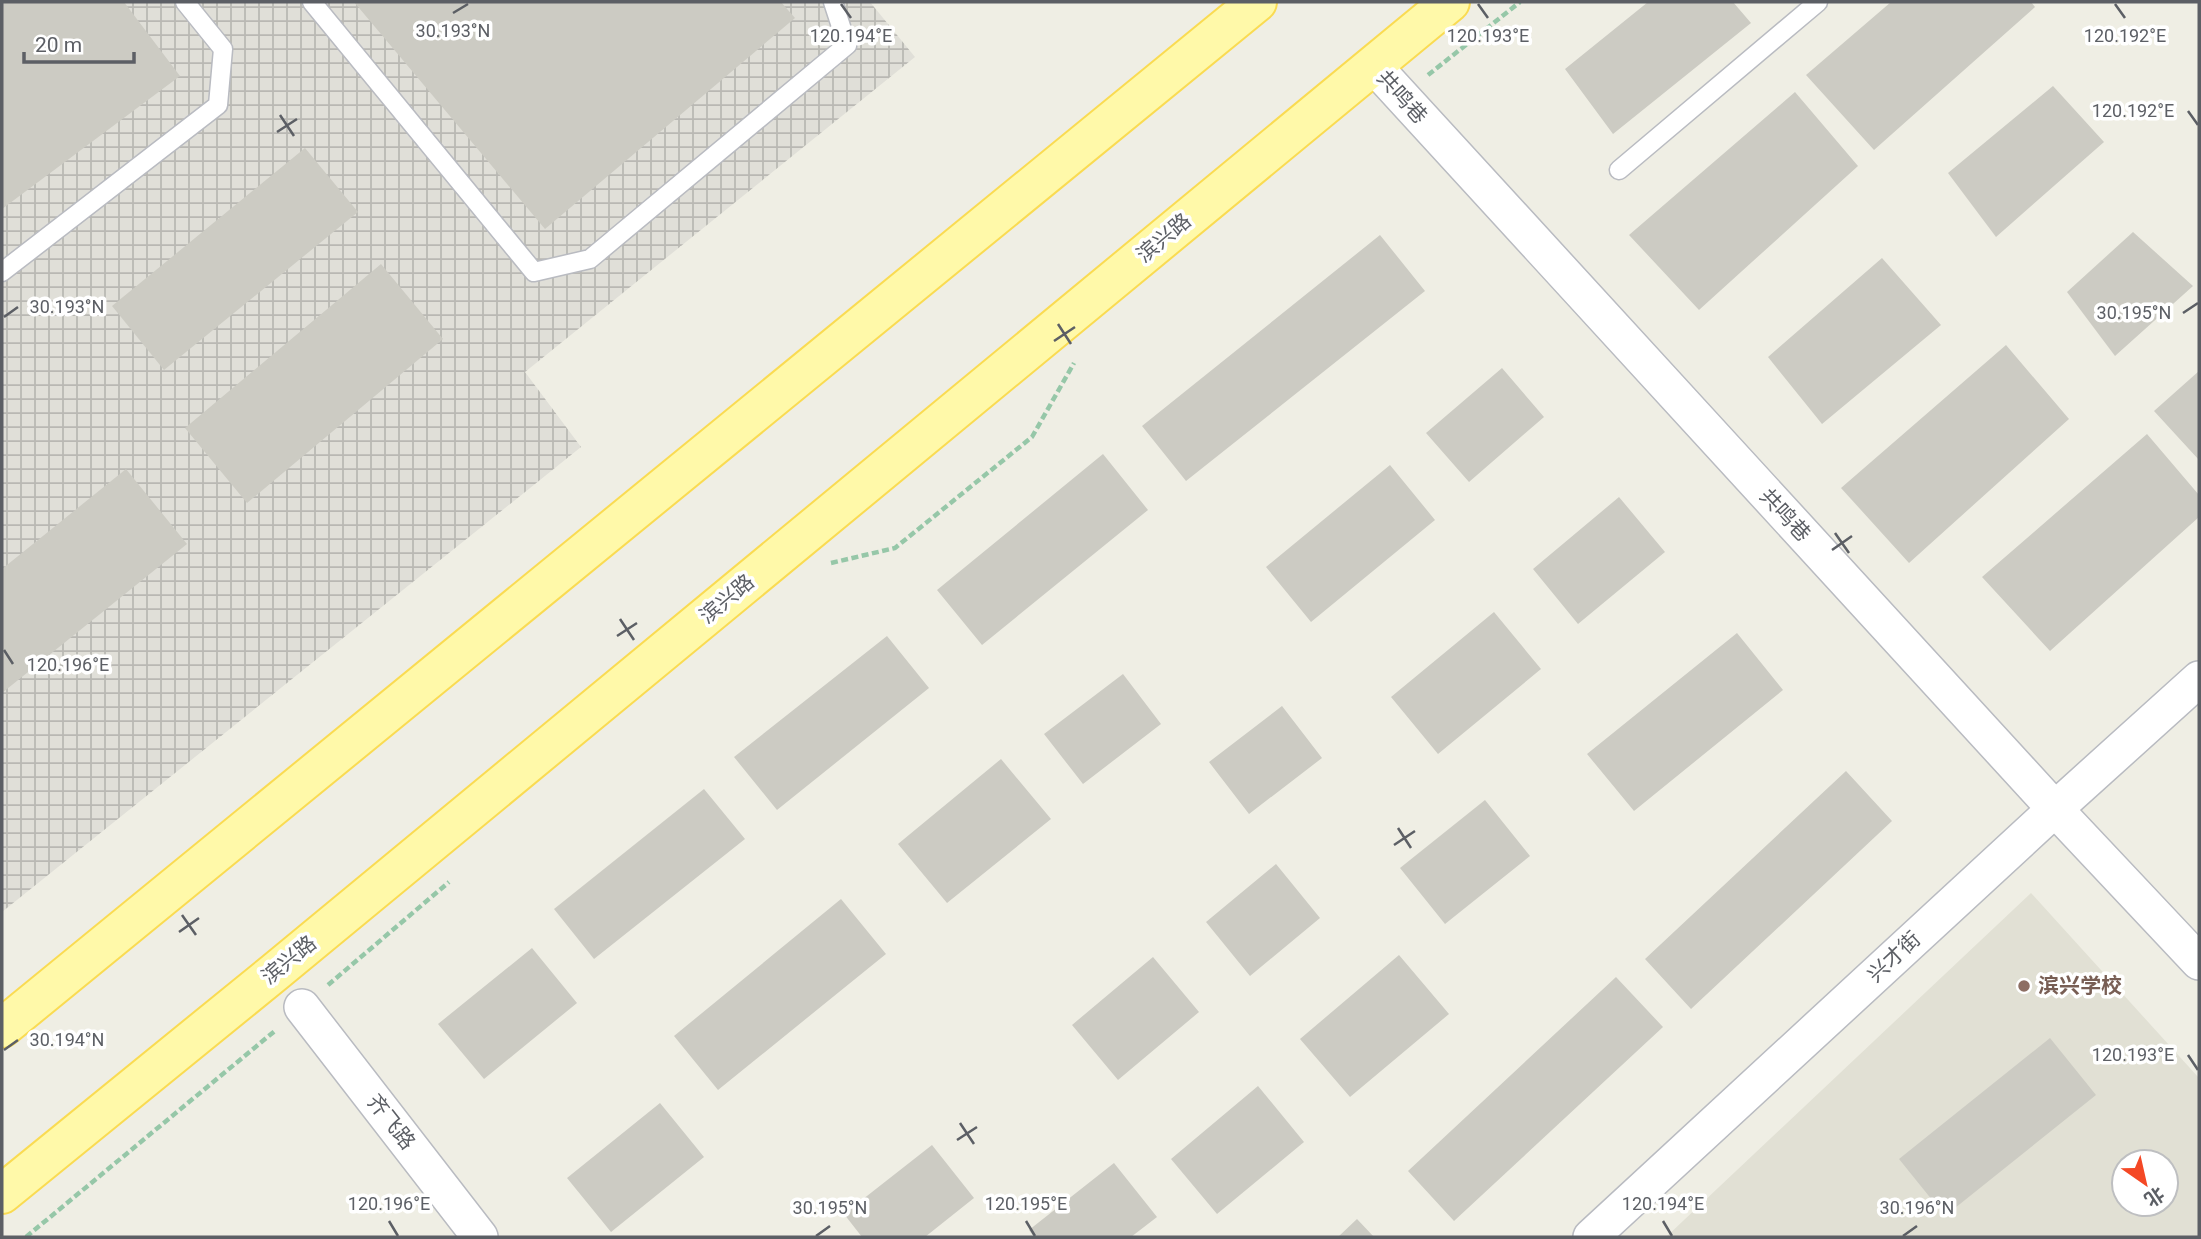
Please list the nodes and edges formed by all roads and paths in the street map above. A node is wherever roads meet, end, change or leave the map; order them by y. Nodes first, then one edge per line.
1 (185, 2) edge
2 (312, 2) edge
3 (833, 2) edge
4 (1257, 2) edge
5 (1450, 2) edge
6 (1520, 2) edge
7 (1818, 2) edge
8 (1373, 65) junction
9 (1401, 96) junction
10 (1619, 170) dead end
11 (2, 272) edge
12 (1075, 361) dead end
13 (818, 566) dead end
14 (2199, 678) edge
15 (2055, 809) junction
16 (450, 881) dead end
17 (2199, 962) edge
18 (302, 1007) junction
19 (2, 1028) edge
20 (2, 1194) edge
21 (26, 1237) edge
22 (480, 1237) edge
23 (1591, 1237) edge

1 - 11 lane
2 - 3 lane
4 - 19 main road
5 - 8 main road, 滨兴路
6 - 9 path
7 - 10 lane
8 - 9 street, 共鸣巷
8 - 20 main road, 滨兴路
9 - 15 street, 共鸣巷
12 - 13 path
14 - 15 street, 兴才街
15 - 17 street, 共鸣巷
15 - 23 street, 兴才街
16 - 18 path
18 - 21 path
18 - 22 street, 齐飞路

